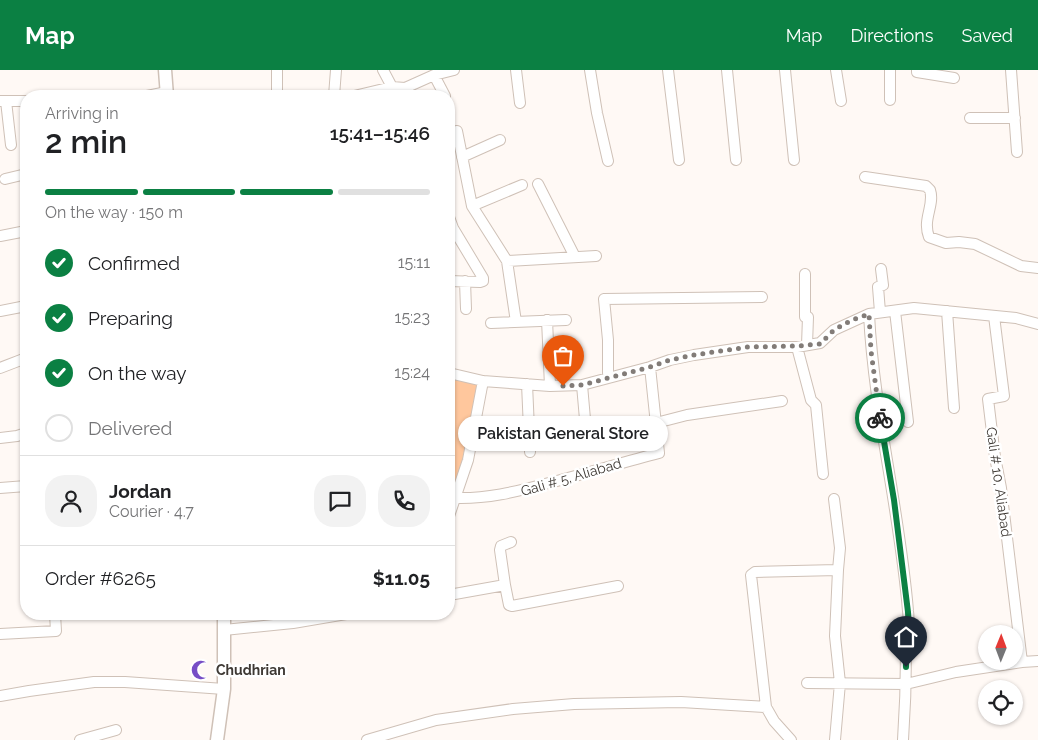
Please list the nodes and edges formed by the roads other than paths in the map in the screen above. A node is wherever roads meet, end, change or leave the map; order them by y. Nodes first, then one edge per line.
1 (165, 70) edge
2 (277, 70) edge
3 (336, 70) edge
4 (383, 70) edge
5 (450, 70) edge
6 (516, 70) edge
7 (590, 70) edge
8 (668, 70) edge
9 (727, 70) edge
10 (785, 70) edge
11 (836, 70) edge
12 (890, 70) edge
13 (917, 70) edge
14 (1011, 70) edge
15 (434, 76) junction
16 (954, 78) dead end
17 (392, 87) junction
18 (167, 90) edge
19 (277, 90) edge
20 (334, 90) edge
21 (379, 90) edge
22 (442, 90) edge
23 (890, 100) dead end
24 (3, 101) edge
25 (20, 101) edge
26 (841, 101) dead end
27 (520, 103) dead end
28 (970, 118) dead end
29 (1015, 118) junction
30 (457, 131) dead end
31 (500, 140) dead end
32 (11, 145) dead end
33 (1018, 152) dead end
34 (462, 157) junction
35 (679, 160) dead end
36 (736, 160) dead end
37 (794, 160) dead end
38 (608, 161) dead end
39 (20, 175) edge
40 (865, 177) dead end
41 (5, 179) dead end
42 (538, 184) dead end
43 (522, 185) dead end
44 (472, 206) junction
45 (20, 232) edge
46 (455, 235) edge
47 (0, 236) edge
48 (596, 256) dead end
49 (574, 257) junction
50 (507, 261) junction
51 (1038, 268) edge
52 (881, 269) dead end
53 (805, 274) dead end
54 (455, 281) edge
55 (465, 281) junction
56 (762, 297) dead end
57 (20, 307) edge
58 (466, 309) dead end
59 (0, 311) edge
60 (895, 311) junction
61 (947, 311) junction
62 (875, 313) junction
63 (994, 316) junction
64 (547, 320) junction
65 (566, 320) dead end
66 (516, 322) junction
67 (491, 323) dead end
68 (1038, 324) edge
69 (802, 346) junction
70 (20, 360) edge
71 (650, 367) junction
72 (0, 368) edge
73 (455, 374) edge
74 (610, 377) junction
75 (483, 381) junction
76 (527, 384) junction
77 (582, 385) junction
78 (550, 386) junction
79 (782, 401) dead end
80 (954, 408) dead end
81 (656, 422) junction
82 (908, 422) dead end
83 (20, 435) edge
84 (0, 438) edge
85 (587, 442) dead end
86 (530, 452) dead end
87 (823, 474) dead end
88 (20, 486) edge
89 (0, 488) edge
90 (455, 498) joint
91 (834, 499) dead end
92 (511, 542) dead end
93 (838, 570) junction
94 (505, 585) junction
95 (618, 586) dead end
96 (455, 594) edge
97 (55, 620) edge
98 (224, 620) edge
99 (311, 620) edge
100 (1018, 625) edge
101 (224, 630) junction
102 (0, 634) edge
103 (1038, 661) edge
104 (1023, 662) edge
105 (978, 669) edge
106 (807, 682) dead end
107 (840, 683) junction
108 (906, 684) junction
109 (224, 689) junction
110 (0, 696) edge
111 (766, 707) junction
112 (116, 730) dead end
113 (80, 740) edge
114 (217, 740) edge
115 (367, 740) edge
116 (790, 740) edge
117 (835, 740) edge
118 (903, 740) edge

1 - 18 street
2 - 19 street
3 - 20 street
4 - 17 street
5 - 15 street
6 - 27 street
7 - 38 street
8 - 35 street
9 - 36 street
10 - 37 street
11 - 26 street
12 - 23 street
13 - 16 street
14 - 29 street
15 - 17 street
15 - 22 street
17 - 21 street
24 - 25 street
24 - 32 street
28 - 29 street
29 - 33 street
30 - 34 street
31 - 34 street
34 - 44 street
39 - 41 street
40 - 51 street
42 - 49 street
43 - 44 street
44 - 50 street
45 - 47 street
46 - 55 street
48 - 49 street
49 - 50 street
50 - 66 street
52 - 62 street
53 - 69 street
54 - 55 street
55 - 58 street
56 - 74 street
57 - 59 street
60 - 61 street
60 - 62 street
60 - 82 street
61 - 63 street
61 - 80 street
62 - 69 street
62 - 108 street
63 - 68 street
63 - 100 street, Gali # 10, Aliabad
64 - 65 street
64 - 66 street
64 - 78 street
66 - 67 street
69 - 71 street
69 - 87 street
70 - 72 street
71 - 74 street
71 - 81 street, Gali # 5, Aliabad
73 - 75 street
74 - 77 street
75 - 76 street
75 - 90 street
76 - 78 street
76 - 86 street
77 - 78 street
77 - 85 street
79 - 81 street
81 - 90 street, Gali # 5, Aliabad
83 - 84 street
88 - 89 street
91 - 93 street
92 - 94 street
93 - 107 street
93 - 111 street
94 - 95 street
94 - 96 street
97 - 102 street
98 - 101 street
99 - 101 street
101 - 109 street
103 - 104 street
105 - 108 street
106 - 107 street
107 - 108 street
107 - 117 street
108 - 118 street
109 - 110 street
109 - 114 street
111 - 115 street
111 - 116 street
112 - 113 street

